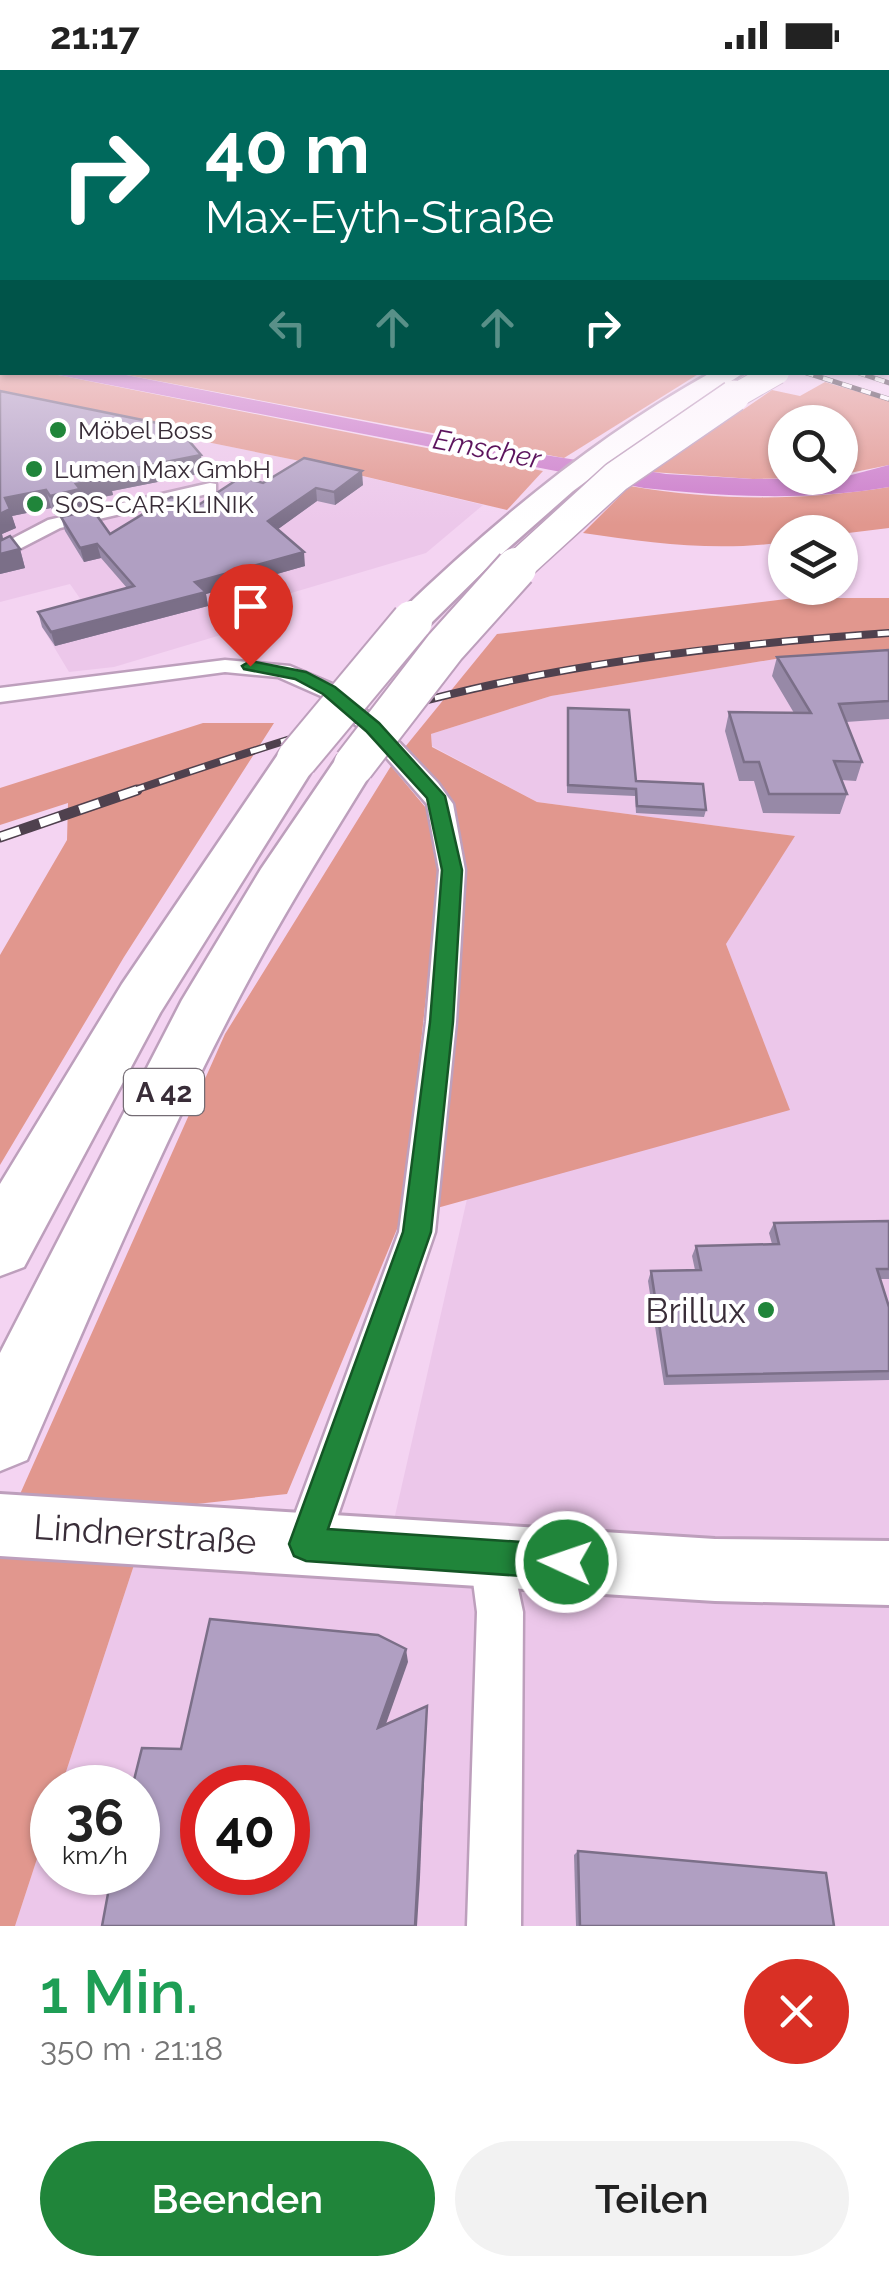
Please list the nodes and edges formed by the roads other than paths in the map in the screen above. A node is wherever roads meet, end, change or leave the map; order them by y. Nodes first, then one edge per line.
1 (727, 375) edge
2 (772, 375) edge
3 (210, 488) dead end
4 (0, 553) edge
5 (0, 695) edge
6 (0, 1246) edge
7 (0, 1433) edge
8 (0, 1525) edge
9 (306, 1544) junction
10 (492, 1558) junction
11 (889, 1574) edge
12 (494, 1926) edge

1 - 6 highway, A 42, bridge
2 - 7 highway, A 42, bridge
3 - 4 street
5 - 9 street
8 - 9 street, Lindnerstraße
9 - 10 street, Lindnerstraße
10 - 11 street, Lindnerstraße
10 - 12 street

